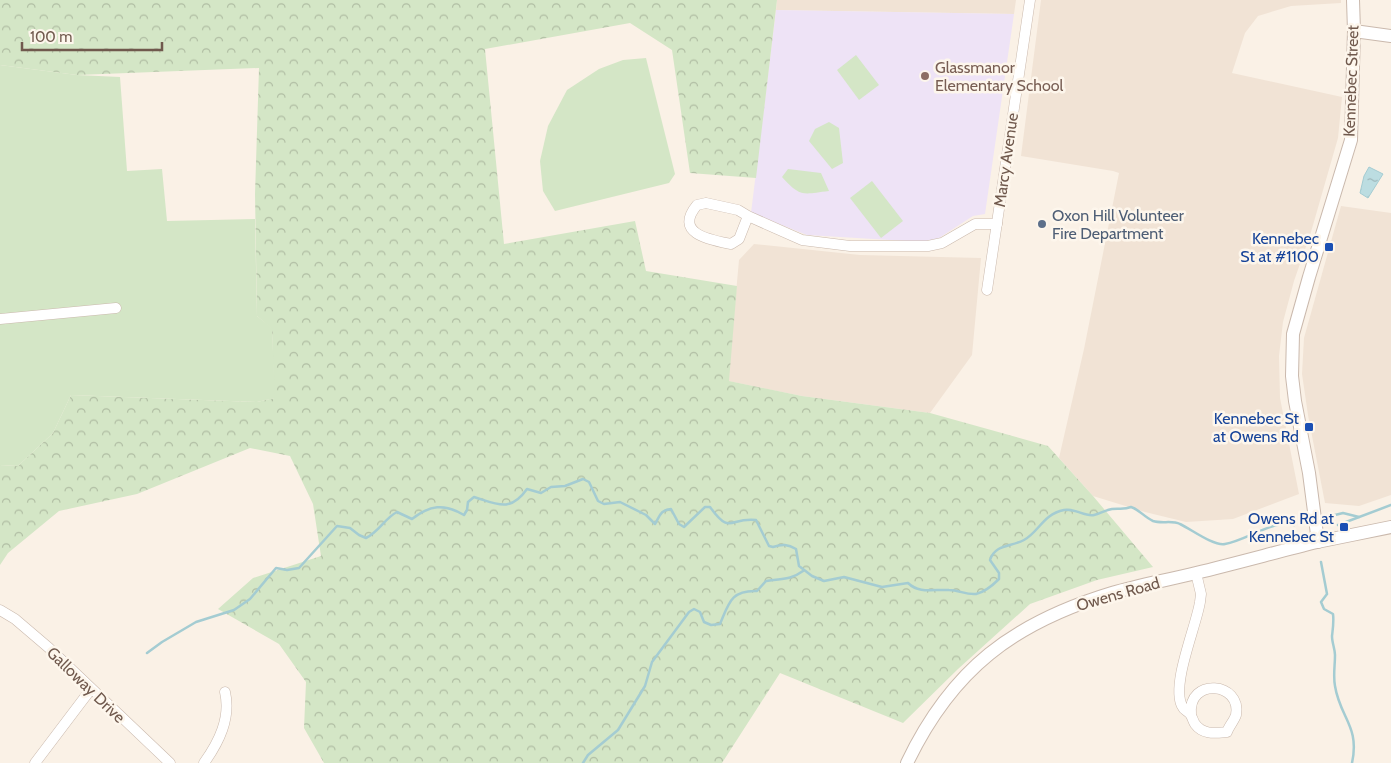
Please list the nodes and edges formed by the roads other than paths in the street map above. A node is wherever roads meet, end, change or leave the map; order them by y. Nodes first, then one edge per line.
1 (1030, 0) edge
2 (1353, 0) edge
3 (1354, 31) junction
4 (1391, 36) edge
5 (748, 216) junction
6 (997, 224) junction
7 (987, 290) dead end
8 (116, 308) dead end
9 (0, 319) edge
10 (1391, 526) edge
11 (1318, 542) junction
12 (1196, 573) junction
13 (0, 610) edge
14 (91, 689) junction
15 (224, 692) dead end
16 (1191, 714) junction
17 (35, 763) edge
18 (170, 763) edge
19 (204, 763) edge
20 (907, 763) edge

1 - 6 street, Marcy Avenue
2 - 3 street, Kennebec Street
3 - 4 street
3 - 11 street, Kennebec Street
5 - 5 street
5 - 6 street
6 - 7 street, Marcy Avenue
8 - 9 street
10 - 11 street, Owens Road
11 - 12 street, Owens Road
12 - 16 street
12 - 20 street, Owens Road
13 - 14 street, Galloway Drive
14 - 17 street
14 - 18 street, Galloway Drive
15 - 19 street
16 - 16 street

